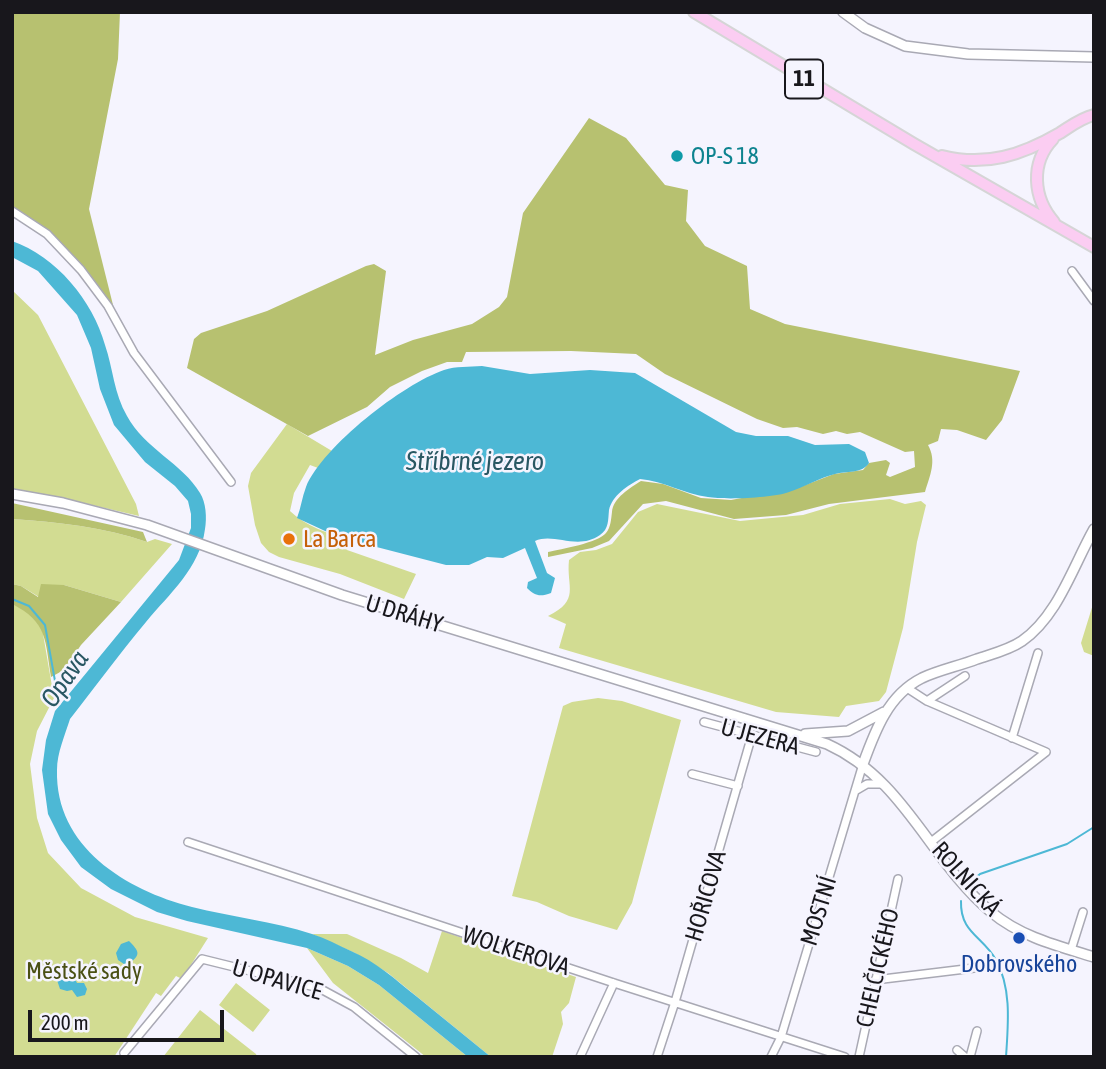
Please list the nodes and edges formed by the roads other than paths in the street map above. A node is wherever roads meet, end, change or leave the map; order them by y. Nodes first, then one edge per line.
1 (694, 12) edge
2 (843, 12) edge
3 (1094, 57) edge
4 (1094, 115) edge
5 (1060, 133) junction
6 (914, 144) junction
7 (12, 211) edge
8 (1061, 229) junction
9 (1094, 247) edge
10 (1072, 271) dead end
11 (1094, 301) edge
12 (231, 482) dead end
13 (12, 494) edge
14 (1094, 529) edge
15 (1038, 653) dead end
16 (965, 676) dead end
17 (907, 688) junction
18 (927, 701) junction
19 (886, 711) junction
20 (704, 722) dead end
21 (797, 734) junction
22 (752, 735) junction
23 (1012, 738) junction
24 (816, 752) dead end
25 (863, 764) junction
26 (692, 774) dead end
27 (885, 784) junction
28 (738, 786) junction
29 (855, 792) junction
30 (188, 842) dead end
31 (931, 842) junction
32 (898, 879) dead end
33 (1083, 912) dead end
34 (1071, 950) junction
35 (1094, 957) edge
36 (982, 967) dead end
37 (875, 980) junction
38 (614, 983) junction
39 (676, 1002) junction
40 (977, 1031) dead end
41 (781, 1037) junction
42 (957, 1050) dead end
43 (124, 1053) dead end
44 (416, 1057) edge
45 (580, 1057) edge
46 (657, 1057) edge
47 (771, 1057) edge
48 (845, 1057) edge
49 (859, 1057) edge
50 (967, 1057) edge

1 - 6 main road, 11
2 - 3 street
4 - 5 main road
5 - 6 main road
5 - 8 main road
6 - 8 main road, 11
7 - 12 street
8 - 9 main road, 11
10 - 11 street
13 - 21 street, U DRÁHY
14 - 17 street, U DRÁHY
15 - 23 street
16 - 18 street
17 - 18 street
17 - 19 street, U DRÁHY
18 - 23 street
19 - 21 street, U DRÁHY
19 - 25 street, U DRÁHY
20 - 22 street, U JEZERA
21 - 25 street, U DRÁHY
22 - 24 street, U JEZERA
22 - 28 street, HOŘICOVA
23 - 31 street
25 - 27 street, ROLNICKÁ
25 - 29 street, MOSTNÍ
26 - 28 street
27 - 29 street
27 - 31 street, ROLNICKÁ
28 - 39 street, HOŘICOVA
29 - 41 street, MOSTNÍ
30 - 38 street, WOLKEROVA
31 - 34 street, ROLNICKÁ
32 - 37 street, CHELČICKÉHO
33 - 34 street
34 - 35 street, ROLNICKÁ
36 - 37 street
37 - 49 street, CHELČICKÉHO
38 - 39 street, WOLKEROVA
38 - 45 street
39 - 41 street, WOLKEROVA
39 - 46 street, HOŘICOVA
40 - 50 street
41 - 47 street, MOSTNÍ
41 - 48 street, WOLKEROVA
42 - 50 street
43 - 44 street, U OPAVICE

